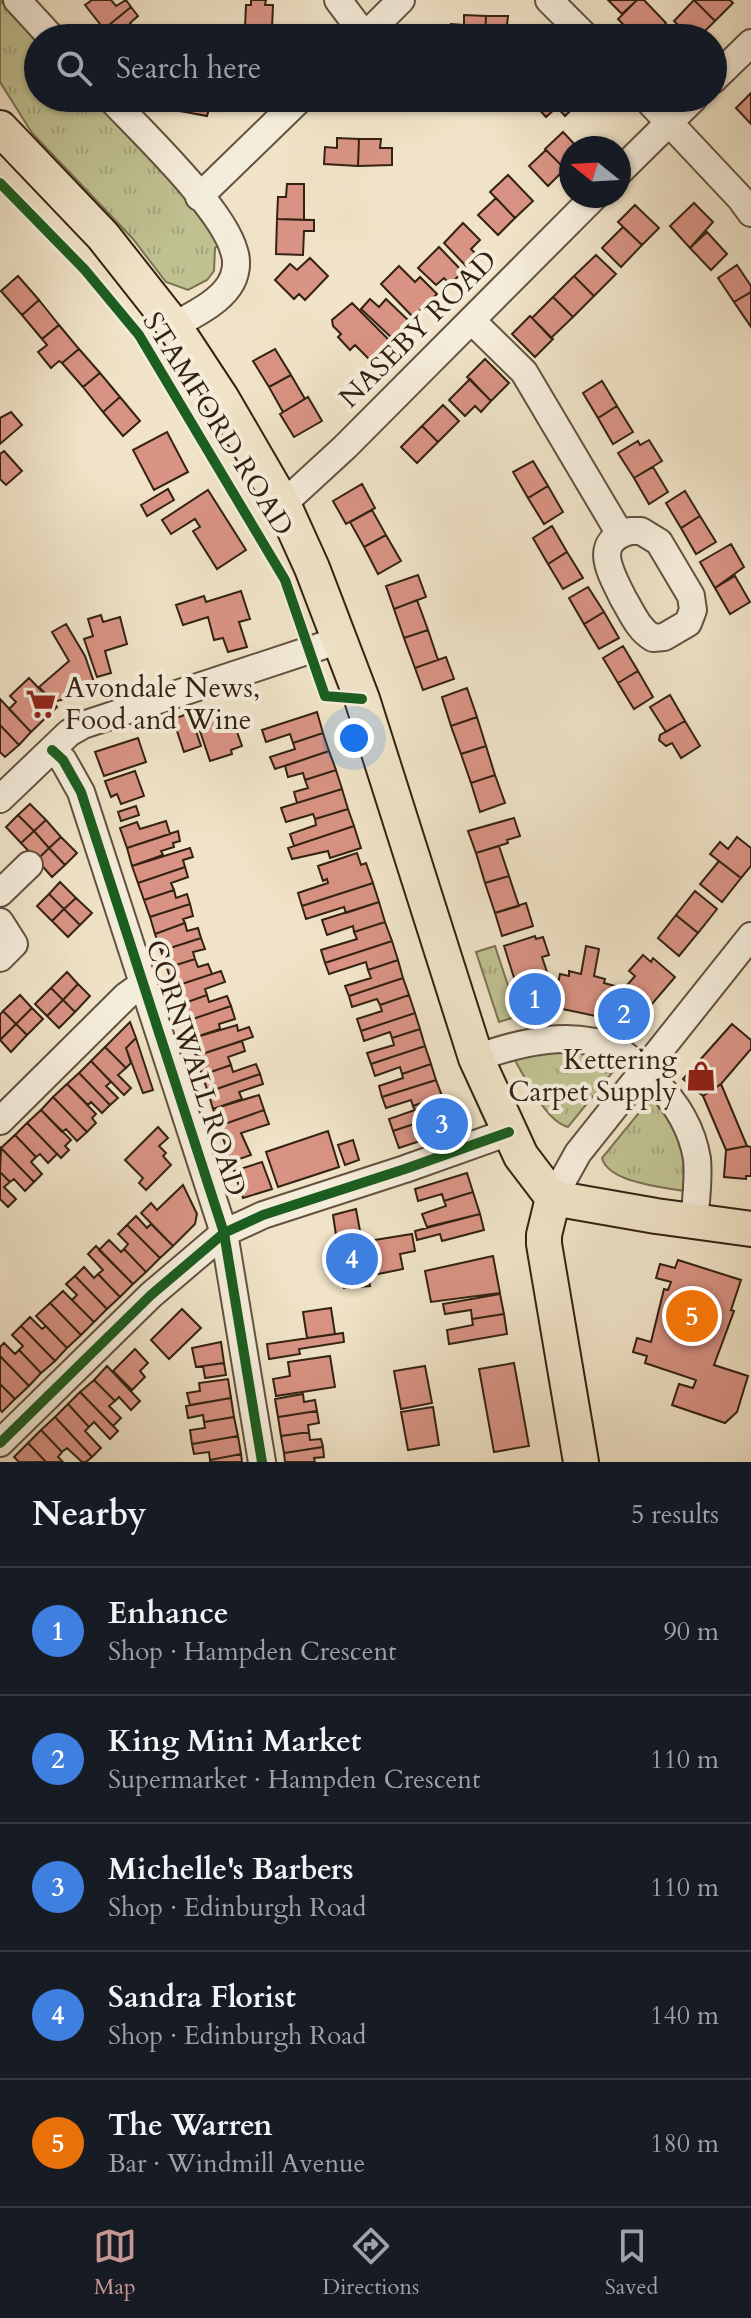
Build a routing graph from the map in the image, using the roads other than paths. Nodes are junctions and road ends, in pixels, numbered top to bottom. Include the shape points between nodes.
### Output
1 (17, 0) edge
2 (338, 0) edge
3 (401, 0) edge
4 (549, 0) edge
5 (39, 24) edge
6 (355, 24) edge
7 (377, 24) edge
8 (573, 24) edge
9 (751, 43) edge
10 (727, 66) edge
11 (123, 112) edge
12 (287, 112) edge
13 (660, 112) edge
14 (679, 112) edge
15 (669, 121) junction
16 (0, 128) edge
17 (631, 160) edge
18 (199, 197) junction
19 (583, 208) edge
20 (751, 213) edge
21 (472, 321) junction
22 (174, 326) junction
23 (283, 504) junction
24 (620, 534) dead end
25 (340, 640) junction
26 (52, 750) junction
27 (0, 799) edge
28 (29, 865) dead end
29 (0, 893) edge
30 (0, 922) edge
31 (751, 936) edge
32 (0, 958) edge
33 (144, 983) junction
34 (476, 1058) junction
35 (643, 1070) junction
36 (0, 1121) edge
37 (509, 1132) junction
38 (553, 1198) junction
39 (694, 1221) junction
40 (751, 1229) edge
41 (224, 1233) junction
42 (0, 1443) edge
43 (262, 1462) edge
44 (581, 1462) edge

1 - 5 street
2 - 6 street
3 - 7 street
4 - 8 street
9 - 10 street
11 - 18 street
12 - 18 street
13 - 15 street
14 - 15 street
15 - 17 street
15 - 20 street
16 - 22 main road, STAMFORD ROAD via 103,236
18 - 22 street via 228,236 236,272 221,295
19 - 21 street, NASEBY ROAD
21 - 23 street, NASEBY ROAD
21 - 24 street via 524,372
22 - 23 main road, STAMFORD ROAD
23 - 25 main road, STAMFORD ROAD
25 - 26 street via 83,725
25 - 34 main road, STAMFORD ROAD
26 - 27 street
26 - 33 street, CORNWALL ROAD via 81,792
28 - 29 street
30 - 32 street via 14,944
31 - 35 street
33 - 36 street
33 - 41 street, CORNWALL ROAD
34 - 35 street via 521,1044 578,1040 615,1049
34 - 37 main road, STAMFORD ROAD
35 - 38 street via 575,1158
35 - 39 street via 671,1099 691,1138 698,1172
37 - 38 main road, STAMFORD ROAD
37 - 41 street
38 - 39 main road
38 - 44 main road via 544,1244
39 - 40 main road
41 - 42 street via 151,1295
41 - 43 street, CORNWALL ROAD

